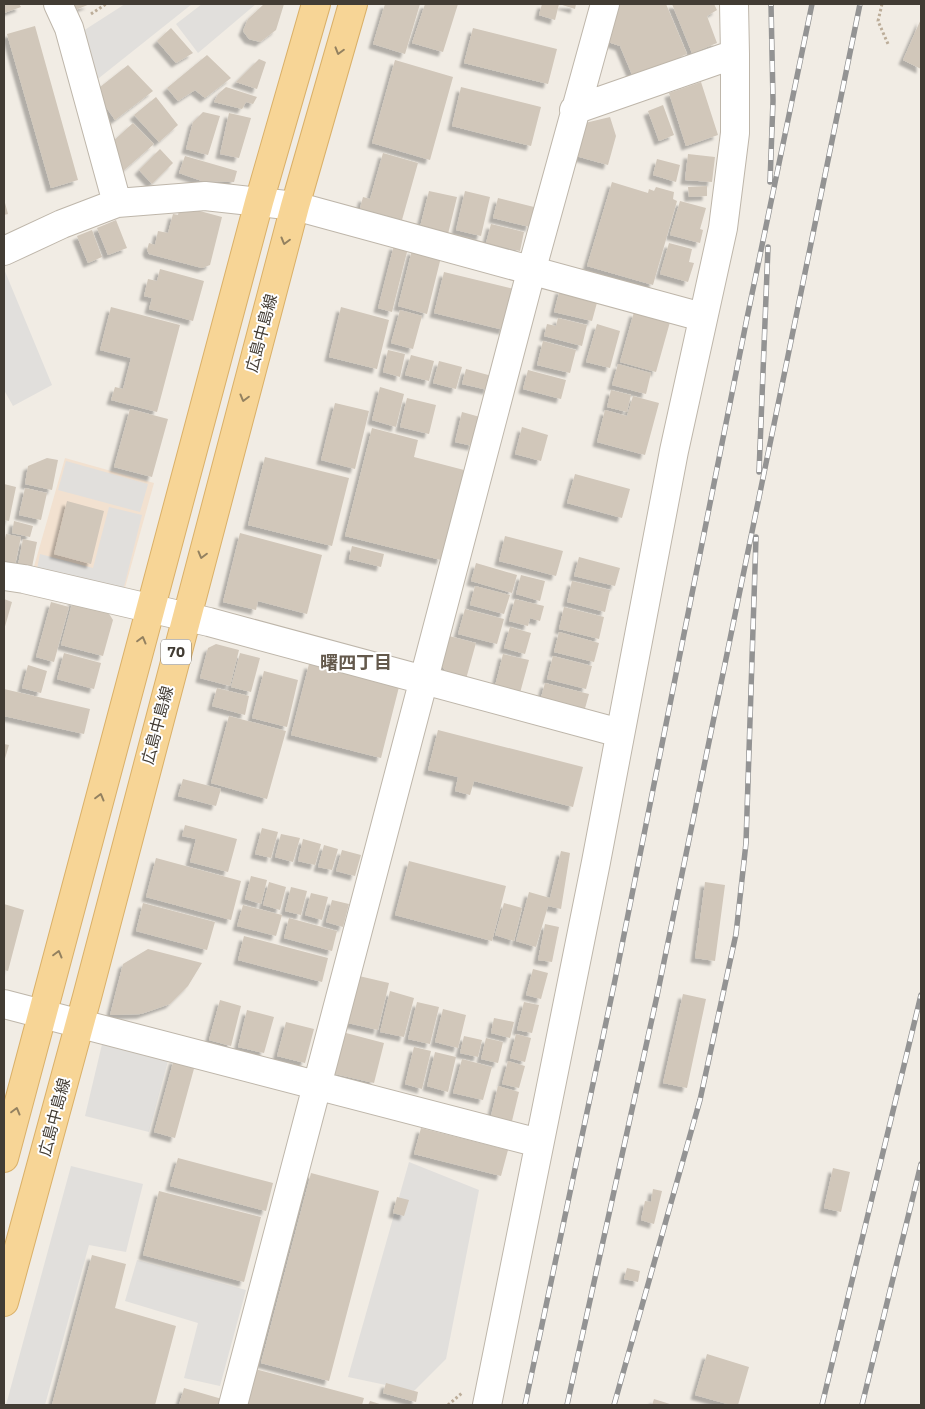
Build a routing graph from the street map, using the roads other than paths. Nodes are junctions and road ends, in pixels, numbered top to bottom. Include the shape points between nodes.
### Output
1 (58, 4) edge
2 (316, 4) edge
3 (353, 4) edge
4 (605, 4) edge
5 (734, 4) edge
6 (735, 54) junction
7 (574, 110) junction
8 (259, 202) junction
9 (116, 203) junction
10 (295, 206) junction
11 (4, 251) edge
12 (531, 272) junction
13 (702, 317) junction
14 (4, 576) edge
15 (150, 609) junction
16 (186, 616) junction
17 (424, 680) junction
18 (620, 732) junction
19 (4, 1004) edge
20 (42, 1014) junction
21 (79, 1024) junction
22 (317, 1086) junction
23 (539, 1143) junction
24 (4, 1158) edge
25 (4, 1302) edge
26 (233, 1405) edge
27 (488, 1405) edge

1 - 9 street via 69,28
2 - 8 main road, 70
3 -> 10 main road, 広島中島線 / 70
4 - 7 street
5 - 6 street
6 - 7 street
6 - 13 street via 735,133 723,228
7 - 12 street
8 - 9 street via 205,196
8 - 10 street
8 - 15 main road, 70
9 - 11 street
10 - 12 street
10 -> 16 main road, 広島中島線 / 70
12 - 13 street
12 - 17 street
13 - 18 street
14 - 15 street
15 - 16 street
20 -> 15 main road, 70
16 - 17 street
16 - 21 main road, 広島中島線 / 70
17 - 18 street
17 - 22 street
18 - 23 street
19 - 20 street
20 - 21 street
24 -> 20 main road, 70
21 - 22 street
21 - 25 main road, 広島中島線 / 70
22 - 23 street
22 - 26 street
23 - 27 street

